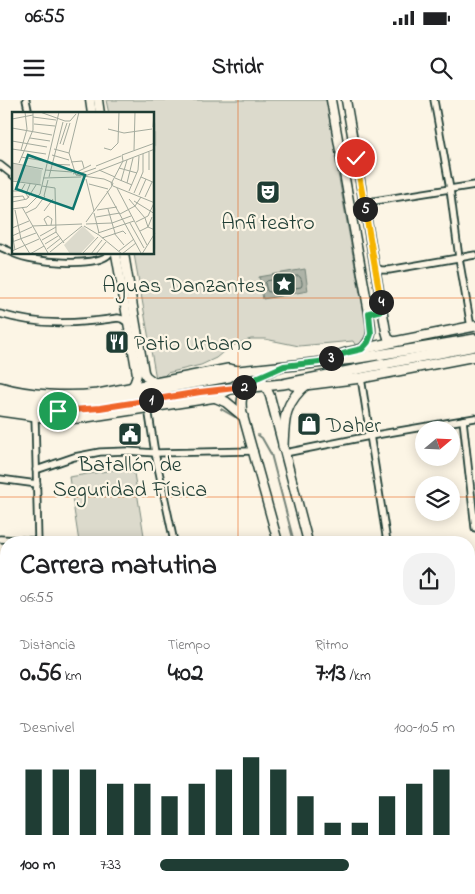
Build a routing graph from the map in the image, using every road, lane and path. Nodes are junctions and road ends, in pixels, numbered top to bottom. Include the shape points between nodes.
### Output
1 (331, 100) edge
2 (346, 100) edge
3 (434, 100) edge
4 (0, 165) edge
5 (12, 174) edge
6 (475, 185) edge
7 (450, 190) junction
8 (365, 210) junction
9 (0, 247) edge
10 (12, 252) edge
11 (18, 255) edge
12 (108, 255) edge
13 (116, 255) edge
14 (124, 255) edge
15 (475, 255) edge
16 (459, 258) junction
17 (375, 267) junction
18 (382, 310) junction
19 (369, 313) junction
20 (0, 314) edge
21 (128, 323) junction
22 (474, 327) edge
23 (134, 334) junction
24 (475, 339) edge
25 (394, 342) junction
26 (475, 346) edge
27 (362, 349) junction
28 (457, 349) junction
29 (475, 350) edge
30 (475, 356) edge
31 (319, 362) junction
32 (284, 366) junction
33 (240, 370) junction
34 (316, 377) junction
35 (362, 378) junction
36 (262, 381) junction
37 (155, 383) junction
38 (283, 384) junction
39 (305, 386) junction
40 (0, 387) edge
41 (132, 387) junction
42 (247, 387) junction
43 (231, 388) junction
44 (200, 392) junction
45 (0, 395) edge
46 (216, 397) junction
47 (0, 403) edge
48 (148, 408) junction
49 (0, 411) edge
50 (243, 416) junction
51 (35, 417) junction
52 (475, 418) edge
53 (463, 420) junction
54 (370, 436) junction
55 (284, 450) junction
56 (254, 451) junction
57 (155, 453) junction
58 (36, 470) junction
59 (0, 479) edge
60 (37, 484) junction
61 (475, 524) edge
62 (38, 536) edge
63 (173, 536) edge
64 (276, 536) edge
65 (306, 536) edge
66 (386, 536) edge

1 - 19 street
2 - 8 street
3 - 7 street
4 - 5 street
6 - 7 street
7 - 8 street via 374,201
7 - 16 street
8 - 17 street
9 - 10 street
11 - 12 street via 46,261 76,262 102,259
13 - 21 street
14 - 23 street
15 - 16 street
16 - 17 street via 385,270
16 - 22 street
17 - 18 street
18 - 19 street
18 - 25 street via 388,338
19 - 27 street via 371,334
20 - 21 street via 50,323 118,318
21 - 23 street
22 - 25 main road
23 - 37 street via 144,372
23 - 41 street via 137,374
24 - 31 main road
25 - 27 main road
26 - 28 main road
27 - 31 main road
28 - 29 main road
28 - 34 main road
30 - 35 main road
31 - 32 main road
32 - 33 main road
32 - 36 street
33 - 36 street via 254,373
33 - 37 main road via 228,369
33 - 45 main road via 229,377 78,403
34 - 38 main road
34 - 39 main road
35 - 39 main road
35 - 54 street
36 - 38 main road
36 - 42 main road
36 - 55 street via 270,396
37 - 41 main road
38 - 39 main road
39 - 55 main road via 286,411
40 - 41 main road via 78,396
42 - 43 main road
42 - 50 street via 241,402
43 - 44 main road
43 - 46 main road
44 - 46 main road
44 - 47 main road via 79,410 58,411
46 - 48 main road
46 - 50 main road
48 - 51 main road via 80,418
48 - 57 street
49 - 51 main road
50 - 56 street
51 - 58 street
52 - 53 street
53 - 54 street
53 - 61 street
54 - 55 street
54 - 66 street
55 - 65 street
56 - 57 street
56 - 64 street
57 - 58 street via 100,452
57 - 63 street
58 - 60 street
59 - 60 street
60 - 62 street

